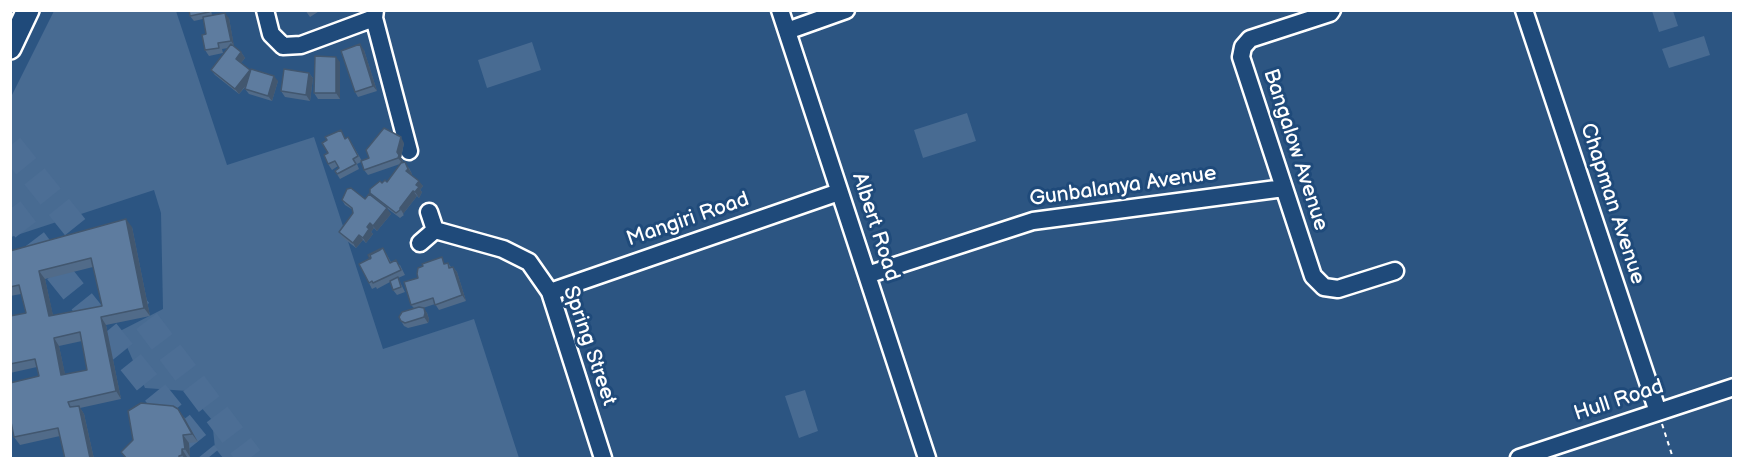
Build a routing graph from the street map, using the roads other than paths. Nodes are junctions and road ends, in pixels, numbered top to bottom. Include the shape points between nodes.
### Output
1 (28, 10) edge
2 (265, 10) edge
3 (780, 10) edge
4 (846, 10) edge
5 (1332, 10) edge
6 (1524, 10) edge
7 (374, 14) edge
8 (787, 31) junction
9 (10, 48) edge
10 (409, 151) dead end
11 (1284, 188) junction
12 (840, 192) junction
13 (429, 212) dead end
14 (435, 230) junction
15 (420, 243) dead end
16 (1395, 271) dead end
17 (867, 275) junction
18 (550, 292) junction
19 (1734, 387) edge
20 (1658, 412) junction
21 (603, 459) edge
22 (927, 459) edge
23 (1519, 459) edge

1 - 9 main road
2 - 7 street via 271,34 283,46 301,45
3 - 8 street, Albert Road
4 - 8 street
5 - 11 street, Bangalow Avenue via 1330,14 1250,39 1243,46 1241,57
6 - 20 street, Chapman Avenue
7 - 10 street
8 - 12 street, Albert Road
11 - 16 street, Bangalow Avenue via 1313,276 1324,287 1338,289
11 - 17 street, Gunbalanya Avenue via 1033,221
12 - 17 street, Albert Road
12 - 18 street, Mangiri Road
13 - 14 street
14 - 15 street
14 - 18 street, Spring Street via 503,249 529,262
17 - 22 street, Albert Road
18 - 21 street, Spring Street
19 - 20 street, Hull Road
20 - 23 street, Hull Road

